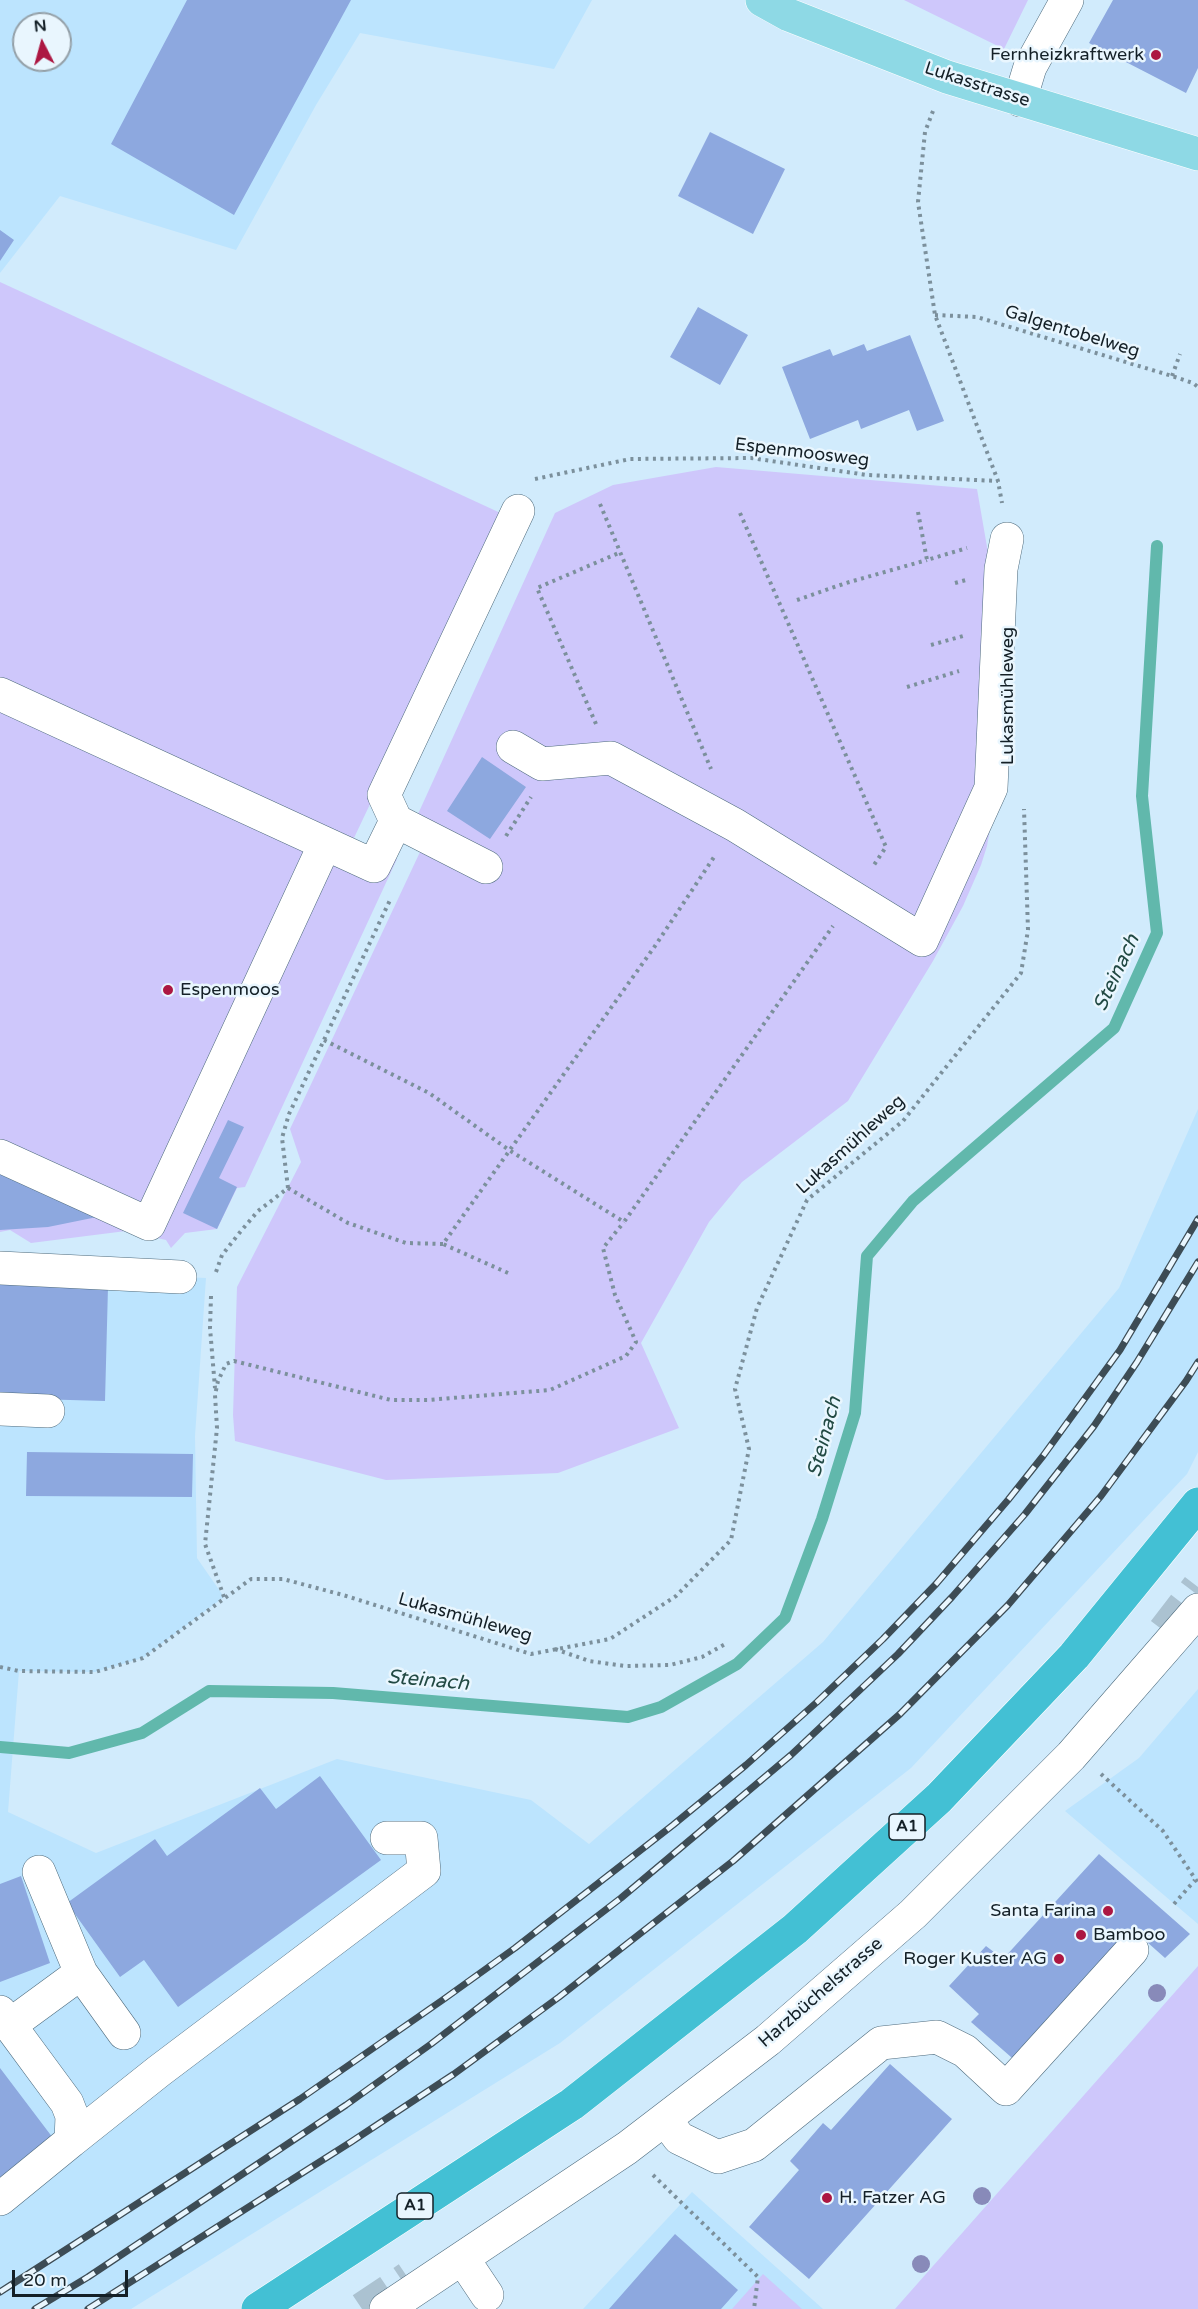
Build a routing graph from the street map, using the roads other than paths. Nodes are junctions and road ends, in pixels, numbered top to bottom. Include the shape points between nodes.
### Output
1 (762, 0) edge
2 (1067, 0) edge
3 (1020, 100) junction
4 (1198, 154) edge
5 (518, 510) dead end
6 (1007, 539) road end
7 (0, 694) edge
8 (513, 747) dead end
9 (396, 821) junction
10 (325, 844) junction
11 (486, 867) road end
12 (0, 1156) edge
13 (0, 1268) edge
14 (180, 1277) dead end
15 (0, 1409) edge
16 (48, 1411) dead end
17 (1198, 1504) edge
18 (1198, 1610) edge
19 (387, 1838) dead end
20 (39, 1872) dead end
21 (1132, 1950) dead end
22 (81, 1973) junction
23 (5, 2019) edge
24 (124, 2033) dead end
25 (665, 2120) junction
26 (71, 2141) junction
27 (0, 2199) edge
28 (463, 2259) junction
29 (487, 2295) dead end
30 (258, 2309) edge
31 (386, 2309) edge

1 - 3 main road, Lukasstrasse via 789,15 947,77
2 - 3 street via 1030,67
3 - 4 main road, Lukasstrasse
5 - 9 street via 384,795
6 - 8 street via 1001,569 991,788 922,940 735,825 611,758 542,764
7 - 10 street
9 - 10 street via 374,866
9 - 11 street
10 - 12 street via 149,1224
13 - 14 street
15 - 16 street
17 - 30 highway, A1 via 1074,1656 939,1798 795,1929 572,2104
18 - 25 street, Harzbüchelstrasse via 1071,1756 913,1914 768,2040
19 - 26 street via 421,1838 424,1871
20 - 22 street
21 - 25 street via 1006,2089 965,2051 937,2037 881,2043 754,2145 718,2157 679,2139
22 - 23 street
22 - 24 street
23 - 26 street via 68,2103
25 - 28 street, Harzbüchelstrasse
26 - 27 street
28 - 29 street
28 - 31 street, Harzbüchelstrasse

